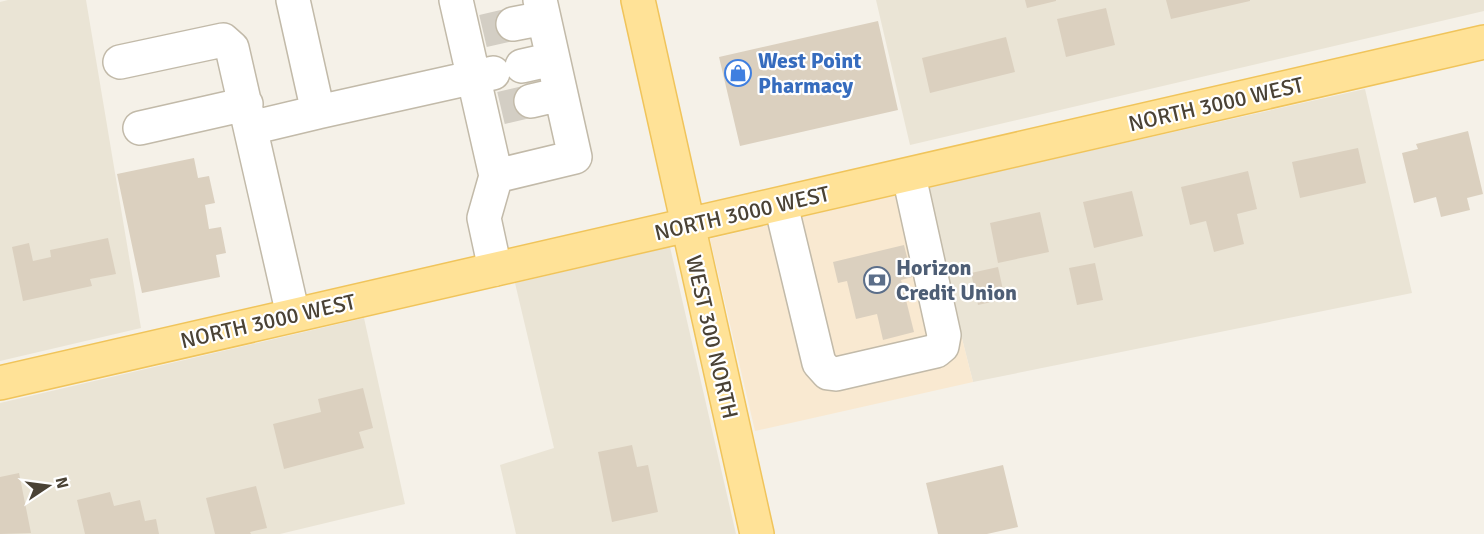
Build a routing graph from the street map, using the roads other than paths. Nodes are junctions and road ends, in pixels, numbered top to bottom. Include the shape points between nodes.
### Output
1 (293, 0) edge
2 (456, 0) edge
3 (638, 0) edge
4 (509, 22) edge
5 (1484, 42) edge
6 (120, 62) dead end
7 (510, 69) junction
8 (518, 104) junction
9 (318, 112) junction
10 (249, 116) junction
11 (140, 128) dead end
12 (496, 176) junction
13 (909, 176) junction
14 (781, 205) junction
15 (687, 225) junction
16 (495, 269) junction
17 (293, 315) junction
18 (0, 383) edge
19 (757, 534) edge

1 - 9 lane
2 - 4 lane
3 - 15 main road, WEST 300 NORTH
4 - 7 lane
4 - 7 lane
5 - 13 main road, NORTH 3000 WEST
6 - 10 lane via 223,40 232,48
7 - 8 lane
7 - 8 lane
7 - 9 lane
8 - 12 lane
8 - 12 lane via 575,157
9 - 10 lane
10 - 11 lane
10 - 17 lane
12 - 16 lane via 484,218
13 - 14 main road, NORTH 3000 WEST
13 - 14 lane via 944,341 936,351 836,374 828,373 819,363
14 - 15 main road, NORTH 3000 WEST
15 - 16 main road, NORTH 3000 WEST
15 - 19 main road, WEST 300 NORTH
16 - 17 main road, NORTH 3000 WEST
17 - 18 main road, NORTH 3000 WEST

